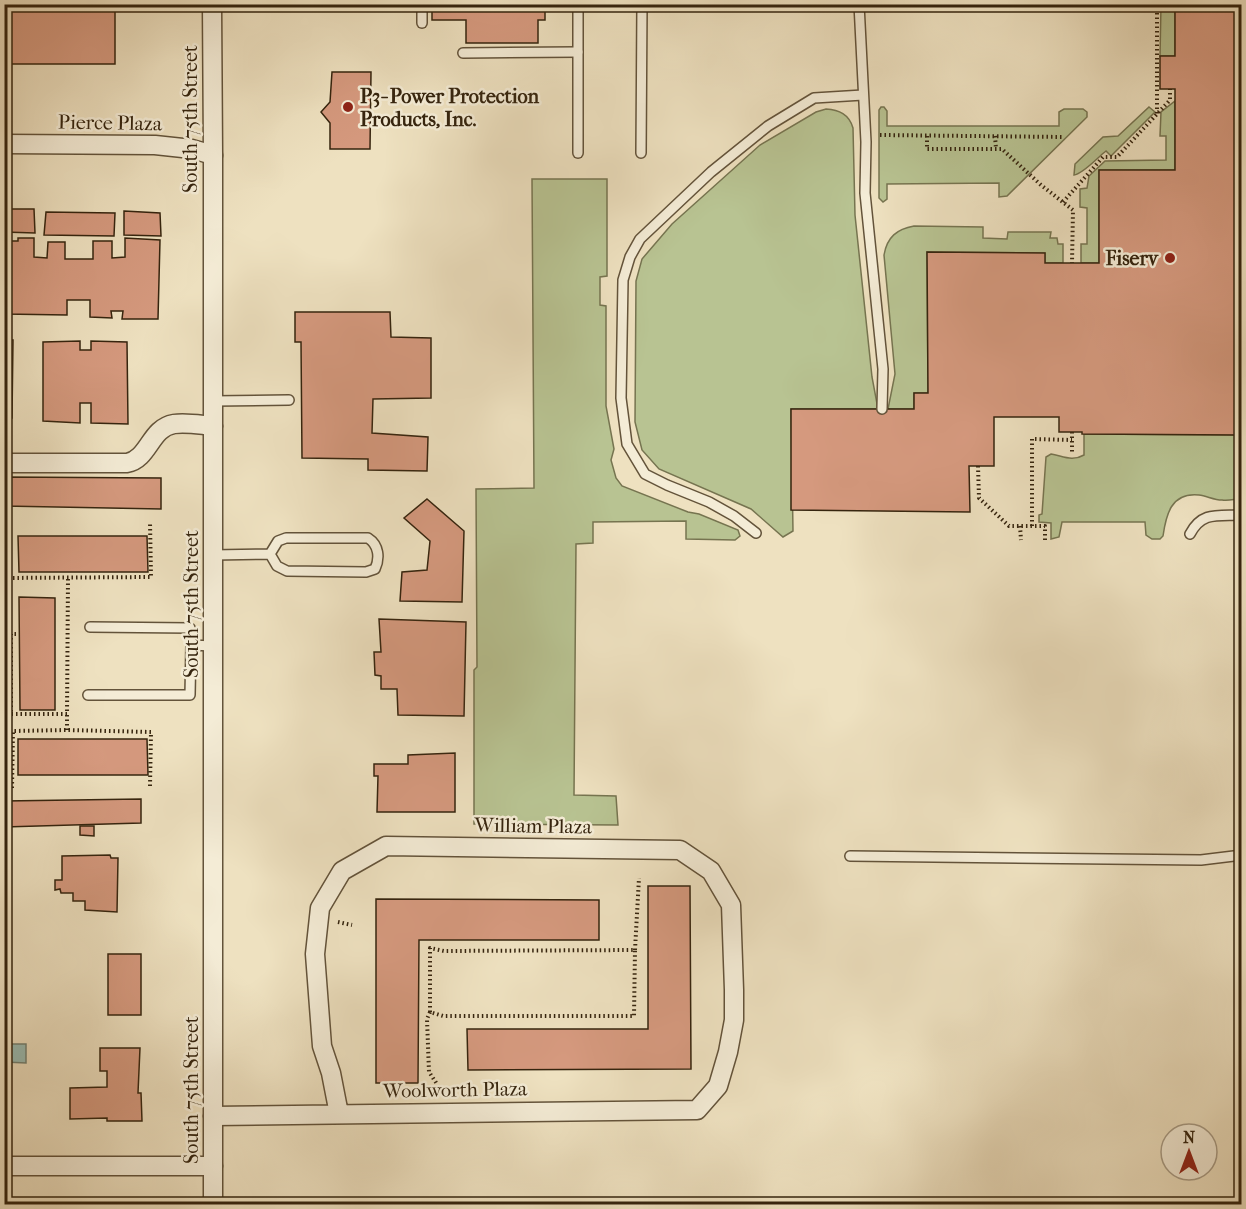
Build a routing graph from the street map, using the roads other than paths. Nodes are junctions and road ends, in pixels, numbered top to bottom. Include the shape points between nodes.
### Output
1 (212, 4) edge
2 (422, 4) edge
3 (578, 4) edge
4 (642, 4) edge
5 (860, 4) edge
6 (422, 23) dead end
7 (578, 52) junction
8 (463, 53) dead end
9 (863, 95) junction
10 (4, 144) edge
11 (578, 153) dead end
12 (641, 153) dead end
13 (213, 154) junction
14 (289, 400) dead end
15 (213, 401) junction
16 (882, 409) dead end
17 (213, 426) junction
18 (4, 463) edge
19 (1242, 515) edge
20 (756, 533) dead end
21 (1190, 534) dead end
22 (270, 554) junction
23 (213, 555) junction
24 (90, 627) dead end
25 (191, 645) junction
26 (213, 646) junction
27 (88, 694) dead end
28 (1242, 855) edge
29 (850, 856) dead end
30 (697, 1110) joint
31 (339, 1114) junction
32 (213, 1116) junction
33 (4, 1166) edge
34 (213, 1166) junction
35 (213, 1204) edge

1 - 13 street, South 75th Street
2 - 6 lane
3 - 7 lane
4 - 12 lane
5 - 9 lane
7 - 8 lane
7 - 11 lane
9 - 16 lane via 865,194 883,369
9 - 20 lane via 814,98 768,126 711,172 640,239 623,280 621,398 627,444 645,474 709,502
10 - 13 street, Pierce Plaza via 155,145
13 - 15 street, South 75th Street
14 - 15 lane
15 - 17 street, South 75th Street
17 - 18 street via 174,424 161,429 140,457 127,464
17 - 23 street, South 75th Street
19 - 21 lane via 1209,516 1196,523
22 - 22 lane via 278,541 286,538 368,538 374,542 378,563 366,572 287,571 277,566
22 - 23 lane
23 - 26 street, South 75th Street
24 - 25 lane via 190,628
25 - 26 lane
25 - 27 lane via 190,695
26 - 32 street, South 75th Street
28 - 29 lane via 1202,860
30 - 31 street, Woolworth Plaza
30 - 31 street, William Plaza via 718,1086 734,1020 731,905 711,871 680,850 386,846 342,871 320,908 315,954 322,1046
31 - 32 street, Woolworth Plaza
32 - 34 street, South 75th Street
33 - 34 street
34 - 35 street, South 75th Street

